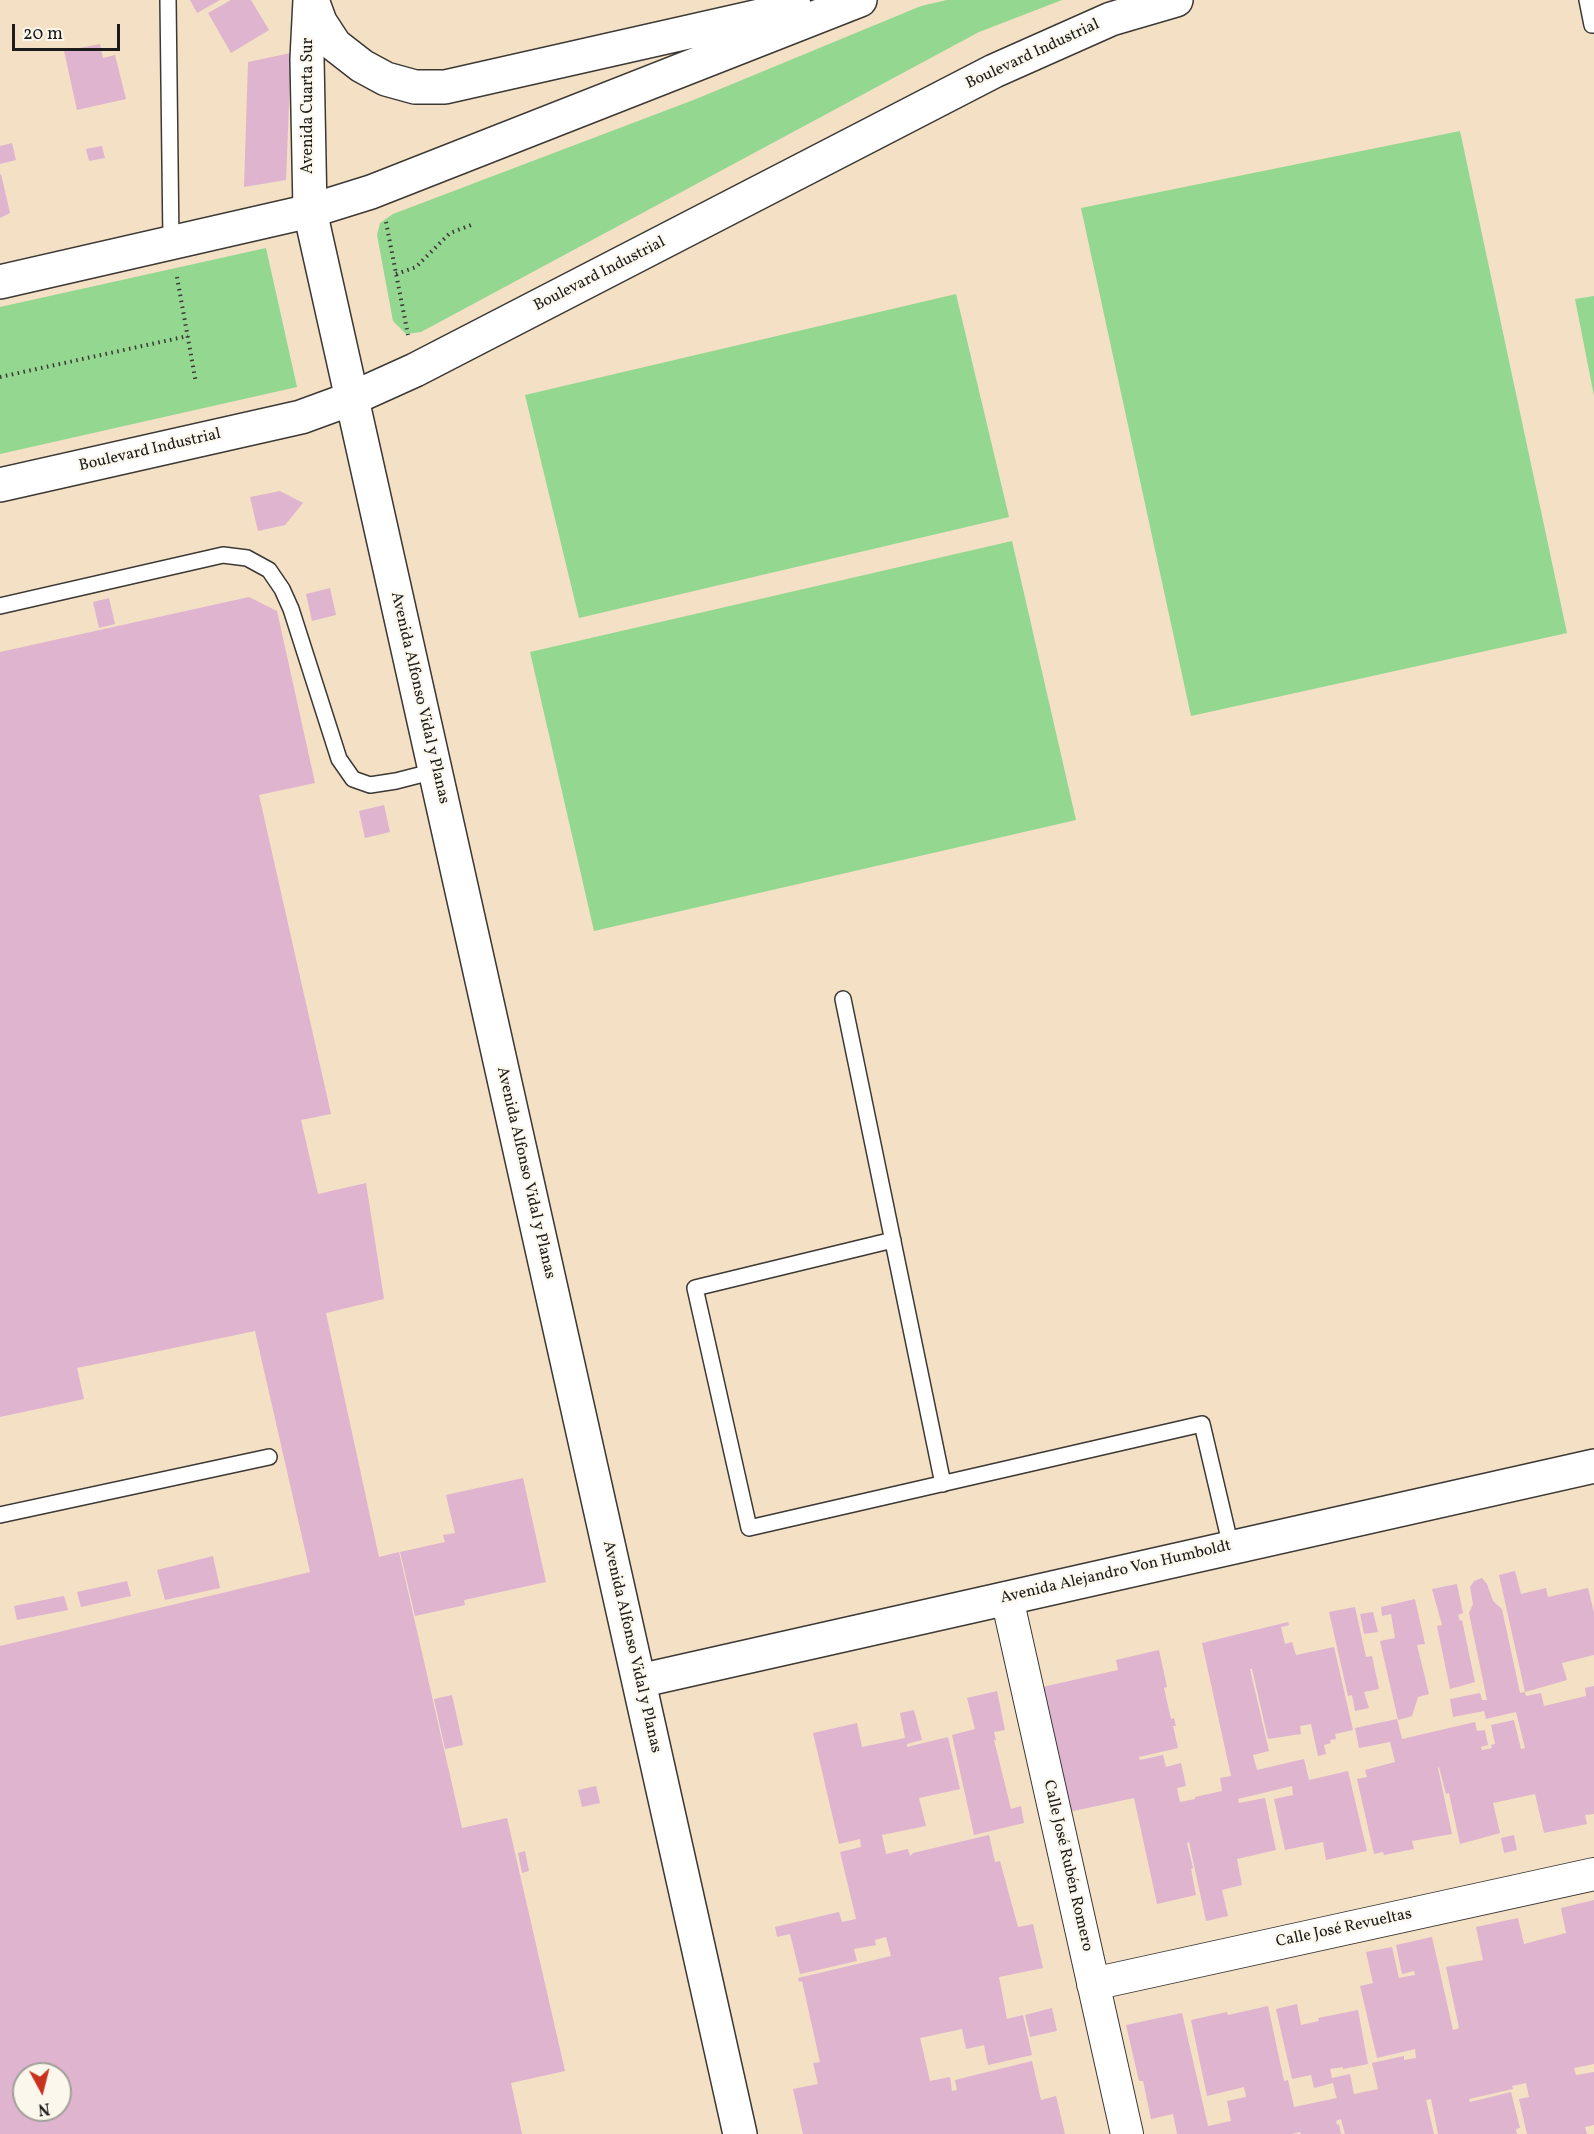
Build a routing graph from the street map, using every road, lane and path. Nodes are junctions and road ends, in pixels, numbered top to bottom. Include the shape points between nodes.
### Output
1 (168, 0) edge
2 (311, 0) edge
3 (832, 0) edge
4 (860, 0) edge
5 (1176, 0) edge
6 (1587, 0) edge
7 (1593, 28) edge
8 (379, 189) junction
9 (310, 211) junction
10 (471, 225) dead end
11 (171, 243) junction
12 (396, 274) junction
13 (0, 282) edge
14 (188, 336) junction
15 (415, 370) junction
16 (0, 377) edge
17 (196, 382) dead end
18 (352, 399) junction
19 (0, 485) edge
20 (0, 606) edge
21 (435, 771) junction
22 (843, 999) dead end
23 (893, 1240) junction
24 (269, 1457) dead end
25 (1594, 1466) edge
26 (943, 1484) junction
27 (0, 1515) edge
28 (1231, 1547) junction
29 (1007, 1598) junction
30 (639, 1681) junction
31 (1594, 1874) edge
32 (1093, 1984) junction
33 (740, 2134) edge
34 (1126, 2134) edge

1 - 11 lane
2 - 3 main road via 335,45 362,66 386,79 415,87 445,87
2 - 9 main road, Avenida Cuarta Sur via 307,58
4 - 8 main road
5 - 15 main road, Boulevard Industrial via 1111,19 994,71
6 - 7 lane
8 - 9 main road
8 - 12 path
9 - 11 main road
9 - 18 main road, Avenida Alfonso Vidal y Planas
10 - 12 path via 450,233 416,267
11 - 13 main road
11 - 14 path
12 - 15 path
14 - 16 path
14 - 17 path
15 - 18 main road, Boulevard Industrial
18 - 19 main road, Boulevard Industrial via 301,417
18 - 21 main road, Avenida Alfonso Vidal y Planas
20 - 21 lane via 223,555 247,558 269,570 282,589 339,759 353,779 370,785
21 - 30 main road, Avenida Alfonso Vidal y Planas
22 - 23 lane
23 - 26 lane
23 - 26 lane via 695,1288 749,1528
24 - 27 lane
25 - 28 main road, Avenida Alejandro Von Humboldt
26 - 28 lane via 1202,1425
28 - 29 main road, Avenida Alejandro Von Humboldt
29 - 30 main road, Avenida Alejandro Von Humboldt
29 - 32 street, Calle José Rubén Romero
30 - 33 main road, Avenida Alfonso Vidal y Planas
31 - 32 street, Calle José Revueltas
32 - 34 street, Calle José Rubén Romero

